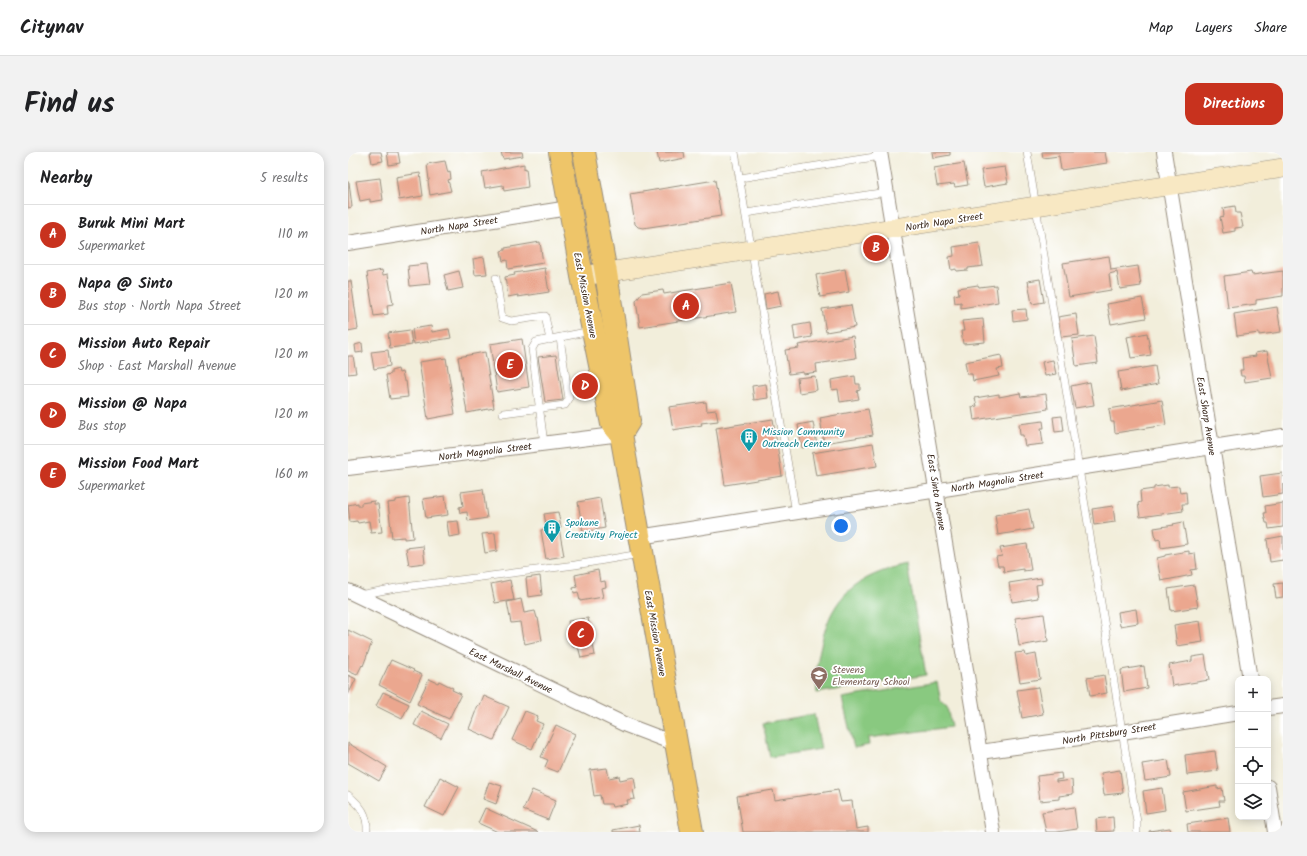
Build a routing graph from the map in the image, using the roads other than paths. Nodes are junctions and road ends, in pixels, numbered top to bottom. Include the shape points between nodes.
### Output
1 (560, 152) edge
2 (584, 152) edge
3 (735, 152) edge
4 (1026, 152) edge
5 (1164, 152) edge
6 (881, 154) edge
7 (1283, 168) edge
8 (740, 178) junction
9 (1169, 185) junction
10 (887, 192) junction
11 (1035, 206) junction
12 (570, 208) junction
13 (746, 213) junction
14 (893, 228) junction
15 (348, 243) edge
16 (752, 250) junction
17 (606, 273) junction
18 (582, 276) junction
19 (496, 278) dead end
20 (593, 330) junction
21 (560, 338) junction
22 (550, 340) junction
23 (540, 408) junction
24 (503, 413) dead end
25 (621, 434) junction
26 (1283, 436) edge
27 (544, 444) junction
28 (1212, 447) junction
29 (348, 468) edge
30 (1078, 468) junction
31 (936, 490) junction
32 (796, 513) junction
33 (640, 546) junction
34 (352, 593) edge
35 (1250, 676) edge
36 (1283, 706) edge
37 (1271, 708) edge
38 (1235, 713) edge
39 (1122, 732) junction
40 (676, 744) junction
41 (980, 752) junction
42 (348, 795) edge
43 (1271, 806) edge
44 (367, 832) edge
45 (692, 832) edge
46 (993, 832) edge
47 (1137, 832) edge
48 (1275, 832) edge

1 - 12 main road, East Mission Avenue
2 - 17 main road
3 - 8 lane
4 - 11 lane
5 - 9 street, East Sharp Avenue
6 - 8 lane
6 - 10 street, East Sinto Avenue
7 - 9 main road, North Napa Street
8 - 13 lane
9 - 11 main road, North Napa Street
9 - 28 street, East Sharp Avenue
10 - 13 lane
10 - 14 street, East Sinto Avenue
11 - 14 main road, North Napa Street
11 - 30 lane
12 - 15 street, North Napa Street
12 - 18 main road, East Mission Avenue
13 - 16 lane
14 - 16 main road, North Napa Street
14 - 31 street, East Sinto Avenue
16 - 17 main road, North Napa Street
16 - 32 lane
17 - 18 main road, North Napa Street
17 - 25 main road via 629,421
18 - 20 main road, East Mission Avenue
19 - 22 lane via 502,318 511,321 545,316
20 - 21 lane
20 - 25 main road, East Mission Avenue via 612,424
21 - 22 lane
21 - 23 lane via 561,364 569,398 565,405
22 - 23 lane via 536,342 532,349 538,368
23 - 24 lane
23 - 27 lane
25 - 27 street, North Magnolia Street
25 - 33 main road, East Mission Avenue
26 - 28 street, North Magnolia Street
27 - 29 street, North Magnolia Street
28 - 30 street, North Magnolia Street
28 - 35 street, East Sharp Avenue
30 - 31 street, North Magnolia Street
30 - 39 lane
31 - 32 street, North Magnolia Street
31 - 41 street, East Sinto Avenue
32 - 33 street, North Magnolia Street
33 - 34 lane via 569,566
33 - 40 main road, East Mission Avenue
34 - 40 street, East Marshall Avenue via 619,722
36 - 37 street
38 - 39 street, North Pittsburg Street
39 - 41 street, North Pittsburg Street
39 - 47 lane
40 - 45 main road, East Mission Avenue
41 - 46 street, East Sinto Avenue
42 - 44 lane via 361,806 368,823
43 - 48 street

